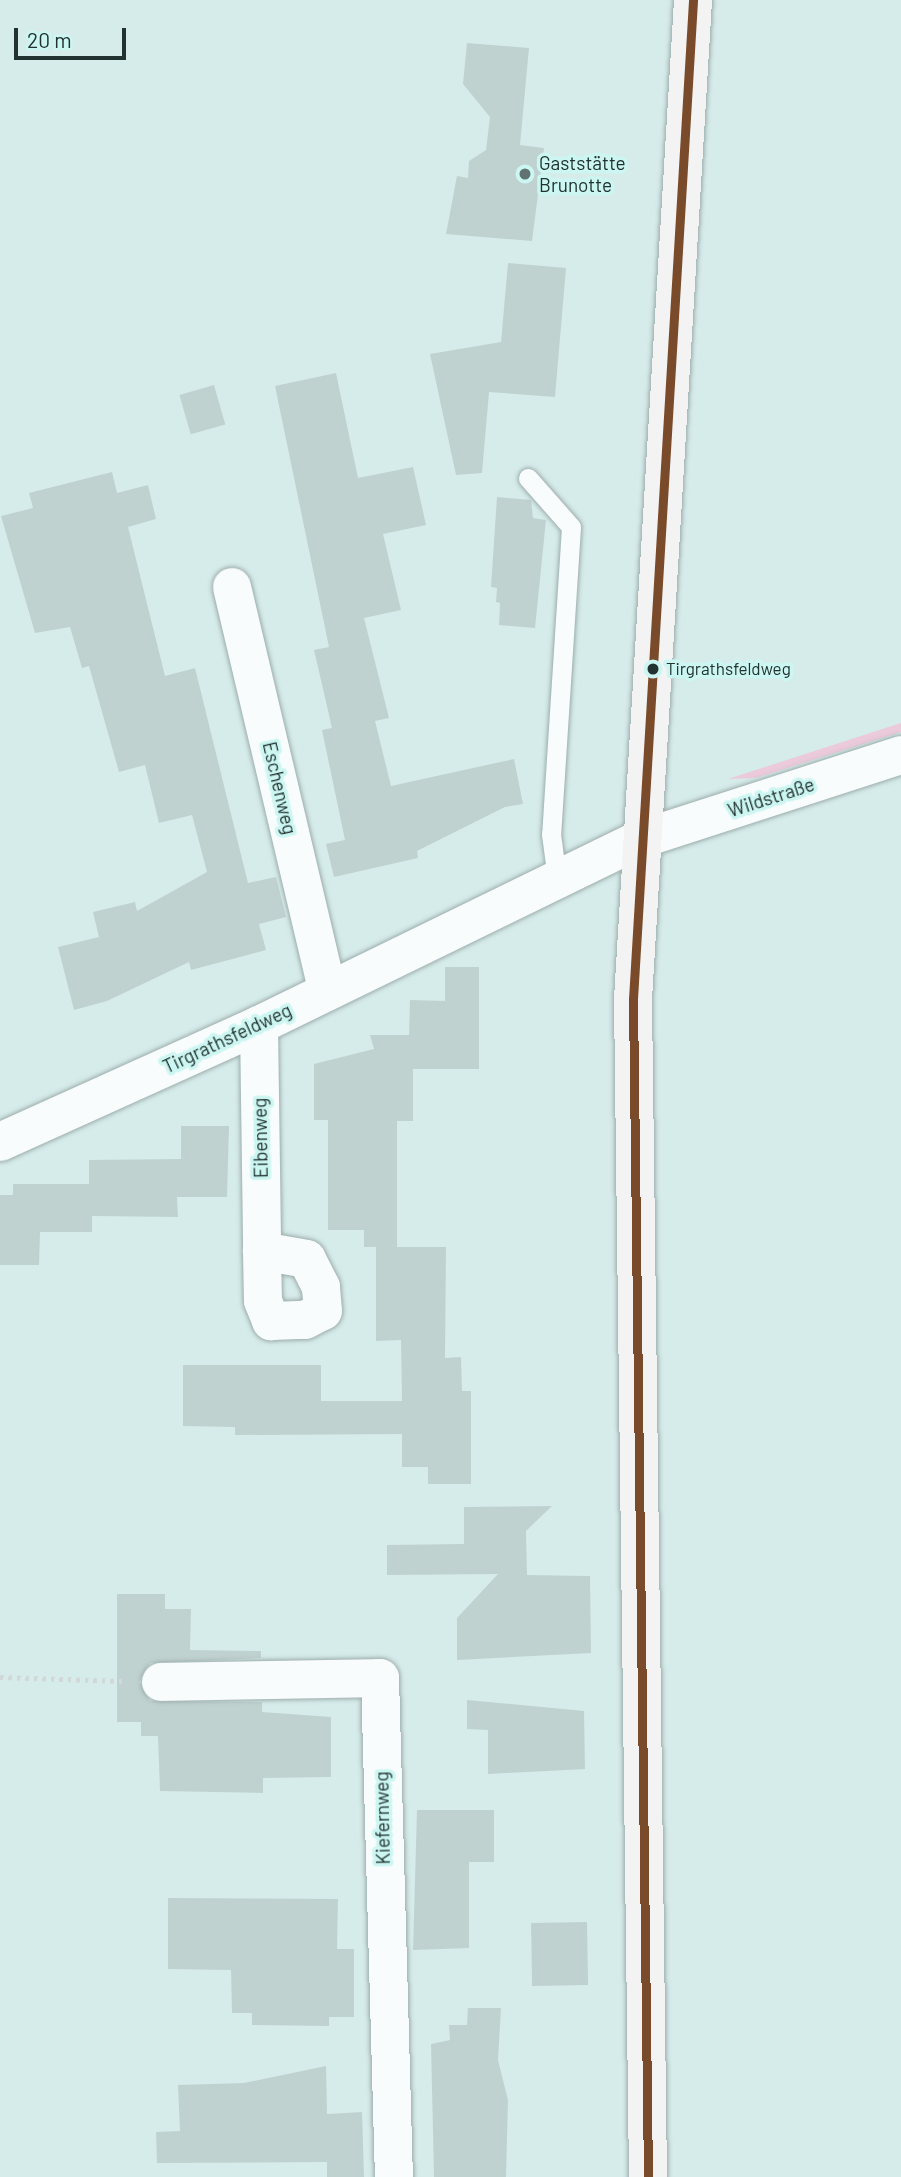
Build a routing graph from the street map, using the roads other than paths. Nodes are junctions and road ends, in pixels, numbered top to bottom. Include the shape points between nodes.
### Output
1 (693, 0) edge
2 (528, 478) dead end
3 (232, 587) dead end
4 (901, 755) edge
5 (641, 839) junction
6 (557, 879) junction
7 (327, 989) junction
8 (259, 1025) junction
9 (0, 1142) edge
10 (262, 1251) dead end
11 (161, 1682) road end
12 (394, 2177) edge
13 (648, 2177) edge

1 - 5 main road
2 - 6 lane via 571,527 551,834
3 - 7 street, Eschenweg
4 - 5 street, Wildstraße
5 - 6 street, Tirgrathsfeldweg
5 - 13 main road via 633,999
6 - 7 street, Tirgrathsfeldweg
7 - 8 street, Tirgrathsfeldweg
8 - 9 street, Tirgrathsfeldweg
8 - 10 street, Eibenweg
11 - 12 street, Kiefernweg via 380,1678

